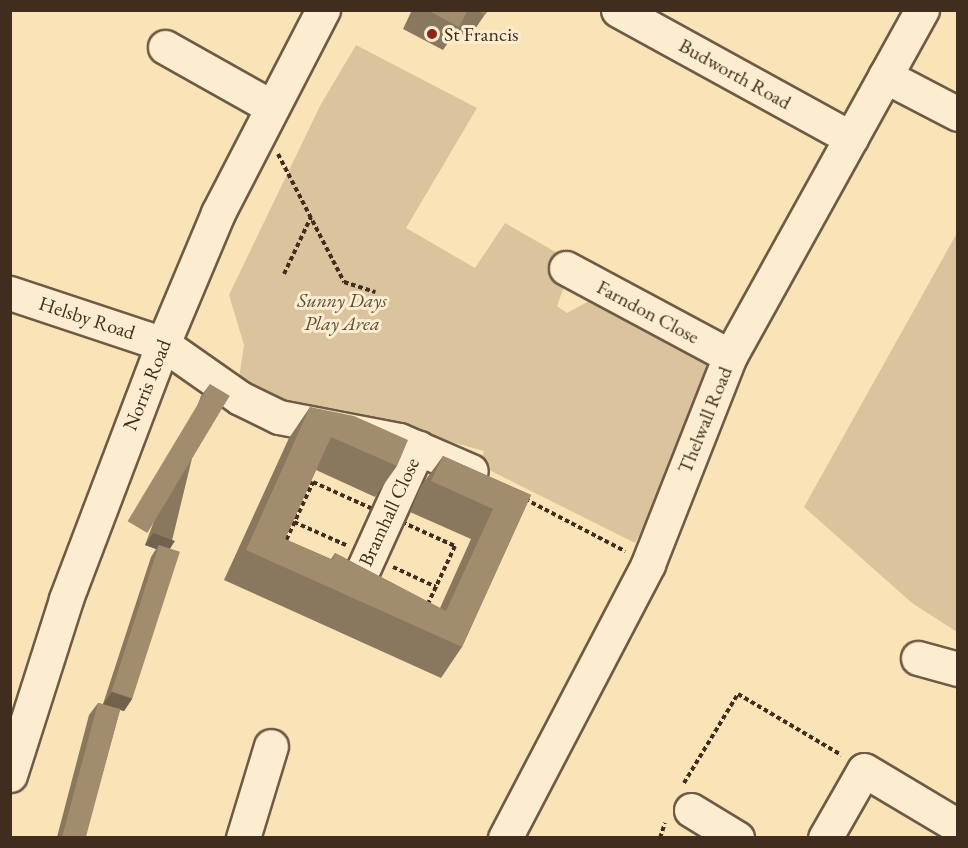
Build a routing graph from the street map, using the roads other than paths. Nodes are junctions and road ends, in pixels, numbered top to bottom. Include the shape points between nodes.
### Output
1 (323, 10) edge
2 (618, 10) edge
3 (922, 10) edge
4 (165, 48) dead end
5 (885, 76) junction
6 (270, 106) junction
7 (957, 114) edge
8 (851, 138) junction
9 (566, 267) dead end
10 (10, 293) edge
11 (163, 344) junction
12 (730, 356) junction
13 (418, 448) junction
14 (471, 471) edge
15 (360, 576) edge
16 (918, 658) dead end
17 (957, 669) edge
18 (271, 746) dead end
19 (10, 775) edge
20 (679, 806) road end
21 (957, 826) edge
22 (243, 837) edge
23 (506, 837) edge
24 (737, 837) edge
25 (825, 837) edge

1 - 6 street, Norris Road
2 - 8 street, Budworth Road
3 - 5 street, Thelwall Road
4 - 6 street
5 - 7 street
5 - 8 street, Thelwall Road
6 - 11 street, Norris Road
8 - 12 street, Thelwall Road
9 - 12 street, Farndon Close
10 - 11 street, Helsby Road
11 - 13 street, Bramhall Close via 240,398 279,417
11 - 19 street, Norris Road via 66,599
12 - 23 street, Thelwall Road via 648,564
13 - 14 street, Bramhall Close
13 - 15 street, Bramhall Close
16 - 17 street
18 - 22 street
20 - 24 street
21 - 25 street via 864,770

